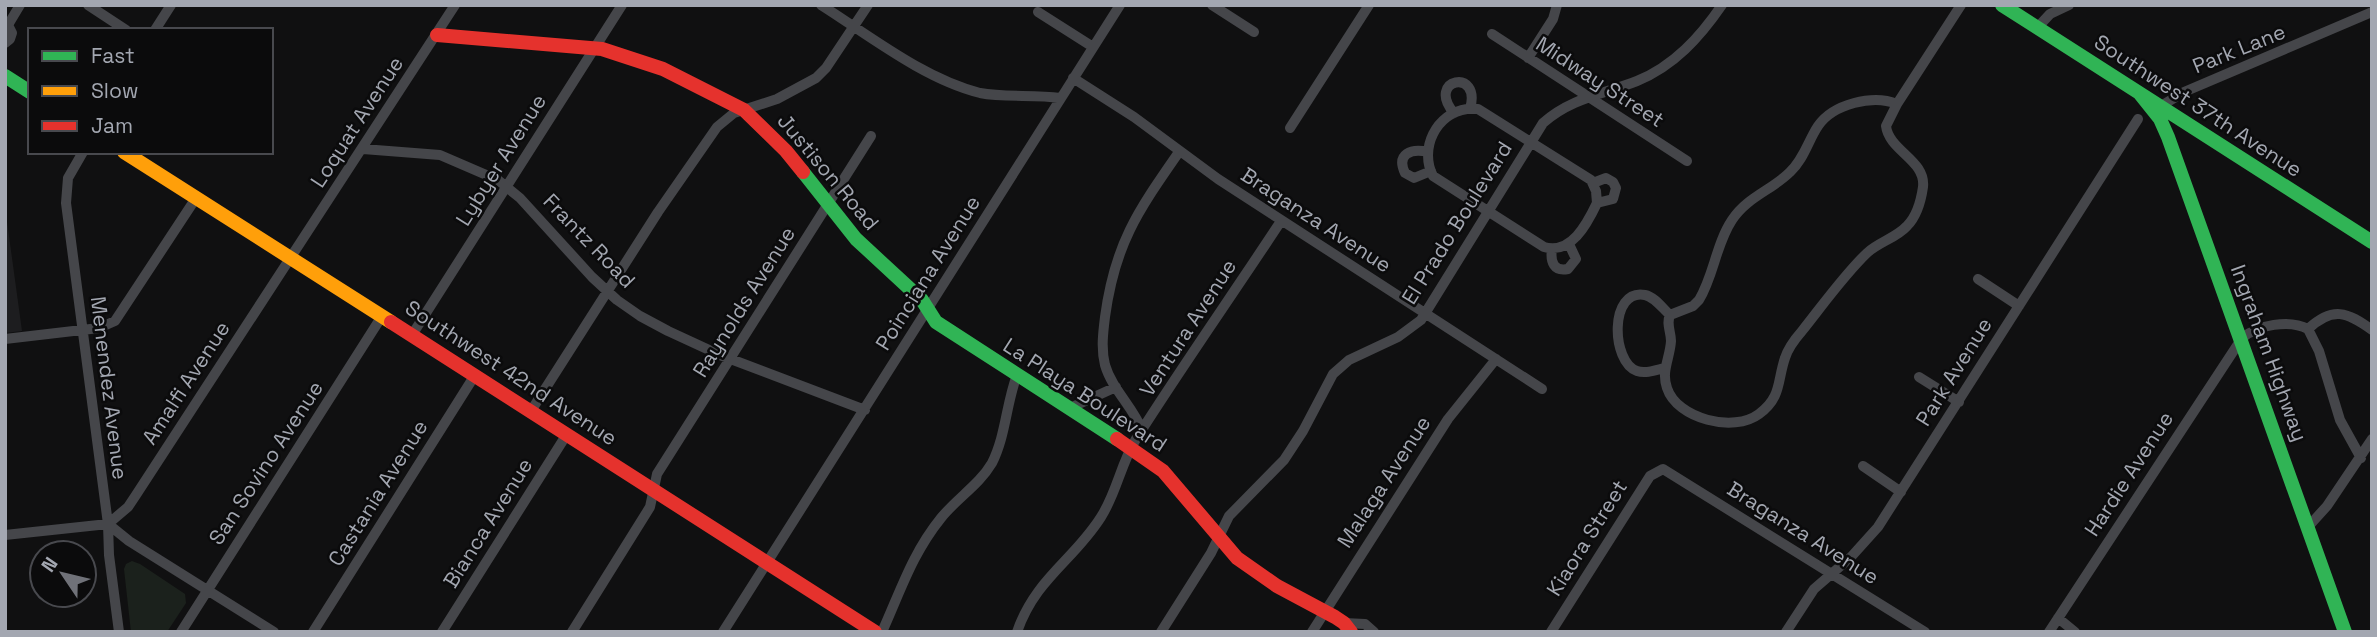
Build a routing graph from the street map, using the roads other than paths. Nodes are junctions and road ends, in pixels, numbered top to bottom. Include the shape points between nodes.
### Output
1 (20, 5) edge
2 (88, 5) edge
3 (171, 5) edge
4 (455, 5) edge
5 (622, 5) edge
6 (821, 5) edge
7 (867, 5) edge
8 (1120, 5) edge
9 (1212, 5) edge
10 (1369, 5) edge
11 (1557, 5) edge
12 (1722, 5) edge
13 (1961, 5) edge
14 (2002, 5) edge
15 (2069, 5) edge
16 (1038, 12) dead end
17 (2372, 12) edge
18 (7, 24) edge
19 (855, 26) junction
20 (123, 28) edge
21 (156, 28) edge
22 (2037, 28) junction
23 (1254, 32) dead end
24 (1492, 34) dead end
25 (436, 35) junction
26 (5, 43) edge
27 (1093, 47) junction
28 (595, 49) junction
29 (1528, 58) junction
30 (5, 76) edge
31 (1073, 78) junction
32 (28, 91) edge
33 (2140, 94) junction
34 (1588, 97) junction
35 (1060, 98) junction
36 (1897, 104) junction
37 (2161, 106) junction
38 (1470, 109) junction
39 (744, 110) junction
40 (1454, 113) junction
41 (2138, 119) dead end
42 (1290, 128) dead end
43 (871, 136) dead end
44 (1530, 142) junction
45 (363, 149) junction
46 (1179, 152) junction
47 (1427, 152) junction
48 (82, 154) edge
49 (127, 154) edge
50 (1687, 161) dead end
51 (1431, 171) junction
52 (1593, 183) junction
53 (508, 186) junction
54 (196, 198) junction
55 (1597, 203) junction
56 (827, 204) junction
57 (1488, 211) junction
58 (1281, 221) junction
59 (2370, 238) edge
60 (1569, 244) junction
61 (1552, 249) junction
62 (291, 258) junction
63 (1978, 279) dead end
64 (608, 291) junction
65 (2019, 306) junction
66 (928, 309) junction
67 (1424, 313) junction
68 (1670, 315) junction
69 (382, 316) junction
70 (2308, 329) junction
71 (82, 330) junction
72 (2372, 330) edge
73 (412, 335) junction
74 (2242, 338) junction
75 (5, 340) edge
76 (731, 359) junction
77 (1496, 359) junction
78 (1664, 368) junction
79 (475, 375) junction
80 (1017, 375) junction
81 (1919, 377) dead end
82 (1116, 387) junction
83 (1542, 389) dead end
84 (1959, 402) junction
85 (1070, 408) junction
86 (865, 410) junction
87 (531, 411) junction
88 (1142, 430) junction
89 (567, 434) junction
90 (2372, 439) edge
91 (1131, 448) junction
92 (2361, 458) junction
93 (1863, 466) dead end
94 (1660, 469) joint
95 (655, 490) junction
96 (1901, 492) junction
97 (108, 524) junction
98 (2308, 527) junction
99 (5, 535) edge
100 (1218, 538) junction
101 (768, 562) junction
102 (1831, 573) junction
103 (208, 590) junction
104 (1325, 611) junction
105 (2058, 618) junction
106 (1347, 627) edge
107 (1922, 631) edge
108 (119, 632) edge
109 (181, 632) edge
110 (274, 632) edge
111 (313, 632) edge
112 (442, 632) edge
113 (572, 632) edge
114 (723, 632) edge
115 (875, 632) edge
116 (882, 632) edge
117 (1017, 632) edge
118 (1161, 632) edge
119 (1312, 632) edge
120 (1374, 632) edge
121 (1551, 632) edge
122 (1786, 632) edge
123 (2049, 632) edge
124 (2075, 632) edge
125 (2345, 632) edge

1 - 18 street
2 - 20 street
3 - 21 street
4 - 25 street, Loquat Avenue
5 - 28 street, Lybyer Avenue
6 - 19 street
7 - 19 street
8 - 27 street, Poinciana Avenue
9 - 23 street
10 - 42 street
11 - 29 street
12 - 34 street, El Prado Boulevard via 1699,36 1669,64 1637,81
13 - 36 street
14 - 22 main road, Southwest 37th Avenue
15 - 22 street via 2050,14
16 - 27 street
17 - 37 street, Park Lane
18 - 26 street via 12,33
19 - 35 street via 930,73 962,87 994,95
19 - 39 street via 816,78 785,96
22 - 33 main road, Southwest 37th Avenue
24 - 29 street, Midway Street
25 - 28 main road, Justison Road
25 - 45 street, Loquat Avenue
27 - 31 street, Poinciana Avenue
28 - 39 main road, Justison Road via 663,69
28 - 53 street, Lybyer Avenue
29 - 34 street, Midway Street
30 - 32 main road
31 - 35 street, Poinciana Avenue
31 - 46 street, Braganza Avenue via 1135,117
33 - 37 main road, Southwest 37th Avenue
33 - 74 main road, Ingraham Highway via 2165,130
34 - 44 street, El Prado Boulevard via 1553,114
34 - 50 street, Midway Street
35 - 66 street, Poinciana Avenue
36 - 68 street via 1864,101 1822,121 1793,169 1752,198 1732,220 1699,300
36 - 78 street via 1886,129 1922,175 1917,210 1906,227 1866,254 1802,331 1786,355 1778,393 1767,407 1739,422 1701,417 1672,398
37 - 59 main road, Southwest 37th Avenue
38 - 40 street
38 - 40 street via 1471,88 1455,82 1444,95
38 - 44 street via 1482,111
39 - 56 main road, Justison Road via 786,151
39 - 64 street via 729,116 710,135
40 - 47 street via 1434,133
41 - 65 street, Park Avenue
43 - 56 street, Raynolds Avenue
44 - 52 street
44 - 57 street, El Prado Boulevard
45 - 53 street, Frantz Road via 440,155
45 - 62 street, Loquat Avenue
46 - 58 street, Braganza Avenue
46 - 82 street via 1136,215 1114,265 1102,346 1104,363
47 - 51 street
47 - 51 street via 1409,151 1402,166 1414,178
48 - 71 street, Menendez Avenue via 65,191
49 - 54 main road, Southwest 42nd Avenue
51 - 57 street via 1436,179
52 - 55 street
52 - 55 street via 1606,178 1616,188 1611,200
53 - 64 street, Frantz Road
53 - 73 street, Lybyer Avenue
54 - 62 main road, Southwest 42nd Avenue
54 - 71 street via 119,318 106,327
55 - 60 street
56 - 66 main road, Justison Road via 860,244
56 - 76 street, Raynolds Avenue
57 - 61 street
57 - 67 street, El Prado Boulevard
58 - 67 street, Braganza Avenue
58 - 88 street, Ventura Avenue
60 - 61 street
60 - 61 street via 1576,258 1569,269 1554,266
62 - 69 main road, Southwest 42nd Avenue
62 - 97 street, Amalfi Avenue via 134,499
63 - 65 street
64 - 76 street, Frantz Road via 659,327
64 - 87 street
65 - 84 street, Park Avenue
66 - 80 main road, La Playa Boulevard via 936,322
66 - 86 street, Poinciana Avenue
67 - 77 street, Braganza Avenue
67 - 100 street, El Prado Boulevard via 1408,331 1355,356 1333,374 1289,452 1229,516
68 - 78 street via 1671,344
68 - 78 street via 1651,297 1640,295 1626,300 1619,318 1619,346 1630,367 1643,372
69 - 73 main road, Southwest 42nd Avenue
69 - 103 street, San Sovino Avenue
70 - 72 street via 2324,316 2340,313
70 - 74 street via 2285,324 2254,330
70 - 92 street via 2340,420
71 - 75 street
71 - 97 street, Menendez Avenue
73 - 79 main road, Southwest 42nd Avenue
74 - 98 main road, Ingraham Highway
74 - 105 street, Hardie Avenue
76 - 86 street, Frantz Road
76 - 95 street, Raynolds Avenue via 657,474
77 - 83 street, Braganza Avenue
77 - 104 street, Malaga Avenue via 1448,419
79 - 87 main road, Southwest 42nd Avenue
79 - 111 street, Castania Avenue
80 - 85 main road, La Playa Boulevard
80 - 116 street via 993,459 920,547
81 - 84 street
82 - 85 street
82 - 88 street
84 - 96 street, Park Avenue
85 - 91 main road, La Playa Boulevard
86 - 101 street, Poinciana Avenue
87 - 89 main road, Southwest 42nd Avenue
88 - 91 street, Ventura Avenue
89 - 95 main road, Southwest 42nd Avenue
89 - 112 street, Bianca Avenue
90 - 92 street
91 - 100 main road, La Playa Boulevard via 1172,479
91 - 117 street, Ventura Avenue via 1102,516 1035,593
92 - 98 street
93 - 96 street
94 - 102 street, Braganza Avenue
94 - 121 street, Kiaora Street via 1650,476
95 - 101 main road, Southwest 42nd Avenue
95 - 113 street, Raynolds Avenue via 650,507
96 - 102 street, Park Avenue via 1864,544
97 - 99 street
97 - 103 street
97 - 108 street, Menendez Avenue
98 - 125 main road, Ingraham Highway
100 - 104 main road, La Playa Boulevard via 1262,577
100 - 118 street, El Prado Boulevard
101 - 114 street, Poinciana Avenue
101 - 115 main road, Southwest 42nd Avenue
102 - 107 street, Braganza Avenue
102 - 122 street, Park Avenue via 1814,589
103 - 109 street, San Sovino Avenue
103 - 110 street
104 - 106 main road, La Playa Boulevard
104 - 119 street, Malaga Avenue
105 - 123 street, Hardie Avenue
105 - 124 street
106 - 120 street, La Playa Boulevard via 1365,624

